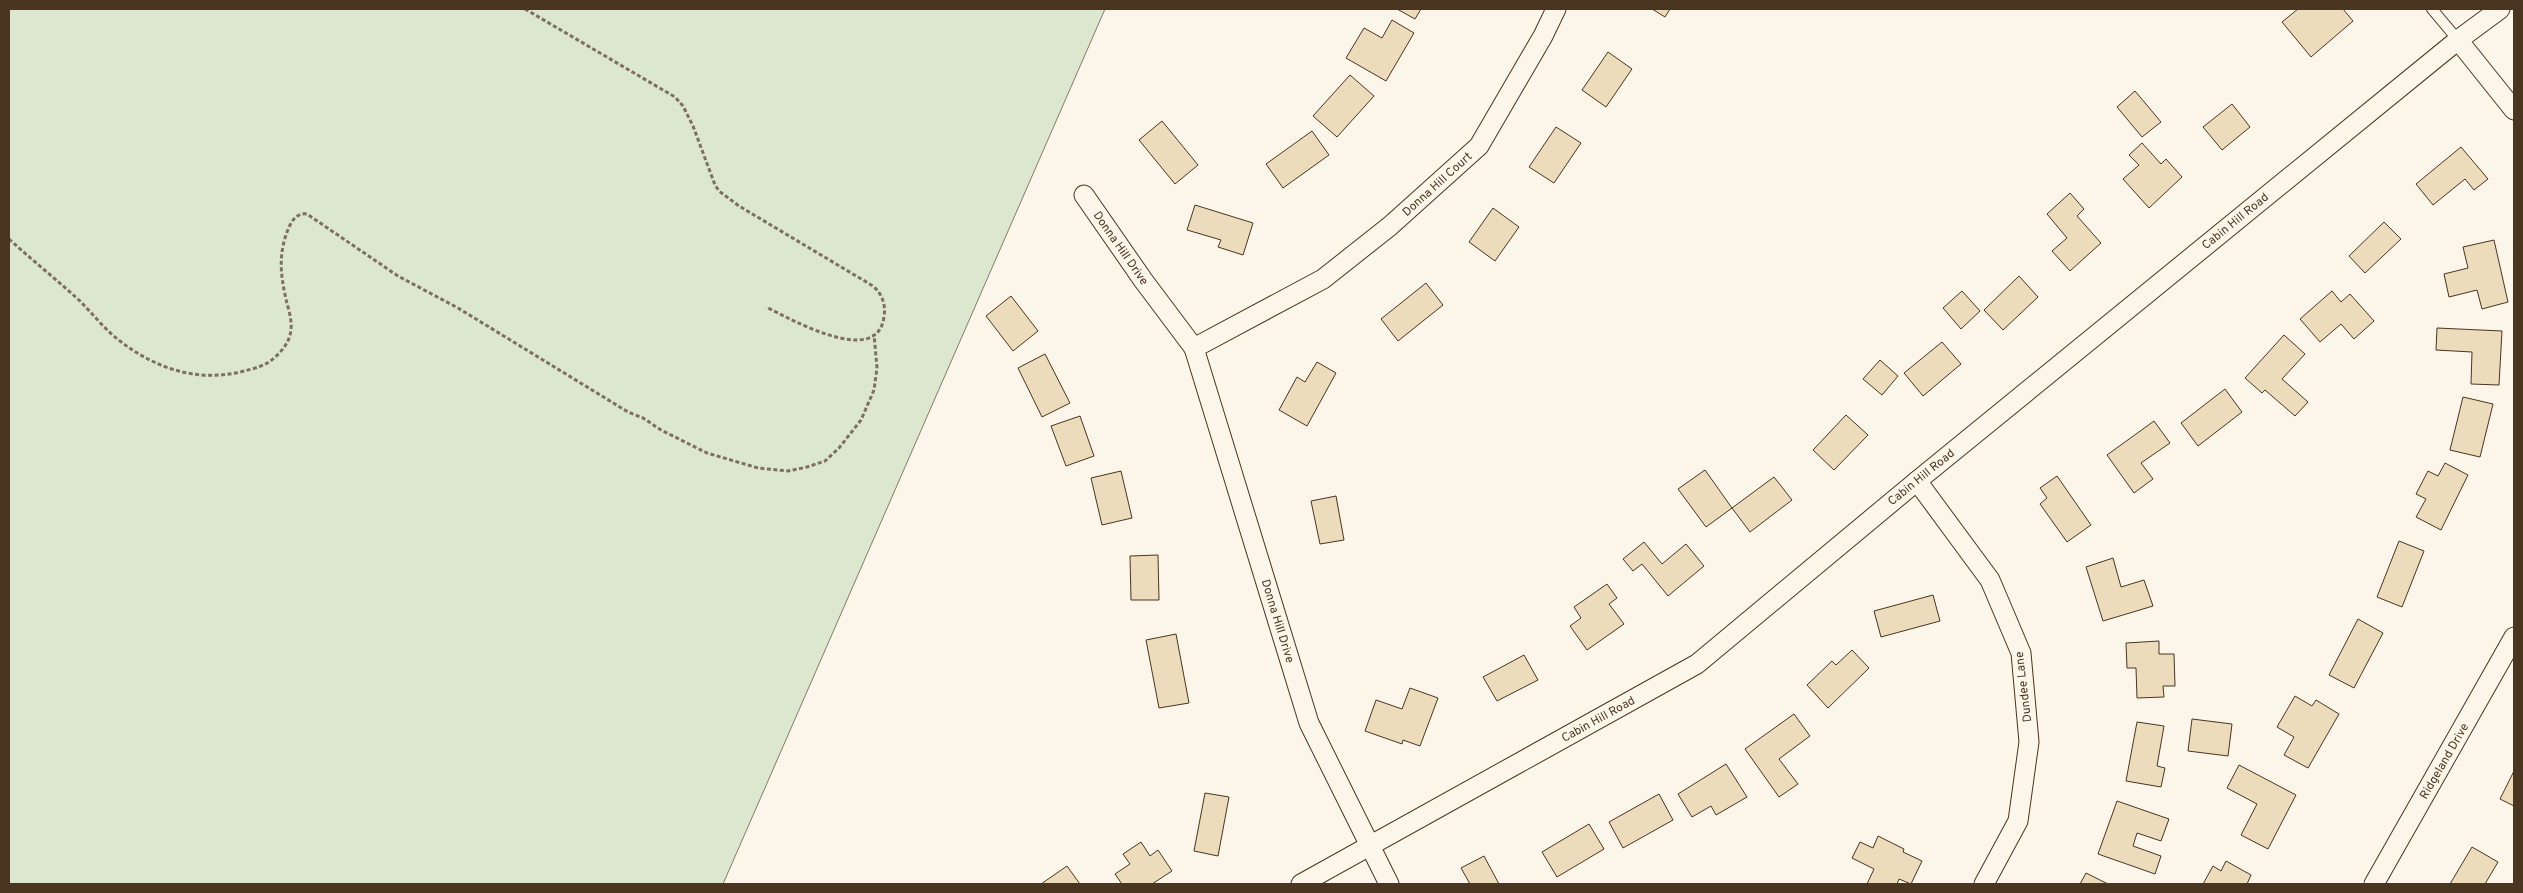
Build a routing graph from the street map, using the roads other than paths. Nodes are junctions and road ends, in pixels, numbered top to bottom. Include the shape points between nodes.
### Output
1 (1556, 9) edge
2 (2432, 9) edge
3 (2500, 9) edge
4 (2458, 40) junction
5 (2514, 110) edge
6 (1084, 195) dead end
7 (1194, 348) junction
8 (1917, 481) junction
9 (2514, 637) edge
10 (1369, 847) junction
11 (1301, 884) edge
12 (1389, 884) edge
13 (1984, 884) edge
14 (2374, 884) edge

1 - 7 street, Donna Hill Court via 1478,146 1383,232 1323,279
2 - 4 lane
3 - 4 street, Cabin Hill Road
4 - 5 street
4 - 8 street, Cabin Hill Road
6 - 7 street, Donna Hill Drive
7 - 10 street, Donna Hill Drive via 1309,723
8 - 10 street, Cabin Hill Road via 1697,664
8 - 13 street, Dundee Lane via 1990,580 2021,653 2029,742 2018,821
9 - 14 street, Ridgeland Drive
10 - 11 street, Cabin Hill Road
10 - 12 street, Donna Hill Drive

